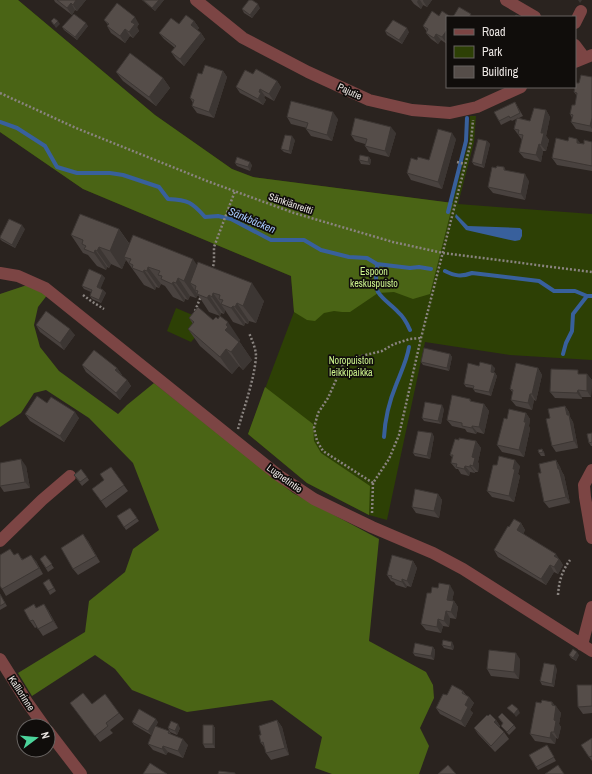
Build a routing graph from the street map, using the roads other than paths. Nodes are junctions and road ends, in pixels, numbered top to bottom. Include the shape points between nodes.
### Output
1 (196, 0) edge
2 (506, 0) edge
3 (581, 11) dead end
4 (533, 16) edge
5 (576, 21) edge
6 (576, 46) edge
7 (584, 58) edge
8 (519, 88) edge
9 (0, 273) edge
10 (592, 470) edge
11 (70, 476) dead end
12 (592, 538) edge
13 (0, 541) edge
14 (592, 607) edge
15 (587, 648) edge
16 (0, 659) edge
17 (38, 718) edge
18 (56, 741) edge
19 (81, 774) edge

1 - 8 street, Pajutie via 243,38 369,100 412,110 450,112 477,107
2 - 4 street
3 - 5 street
6 - 7 street
9 - 15 street, Lugnetintie via 18,276 45,288 278,475 314,499 463,568
10 - 12 street via 584,484
11 - 13 street
14 - 15 street
16 - 17 street, Kalliorinne
18 - 19 street

